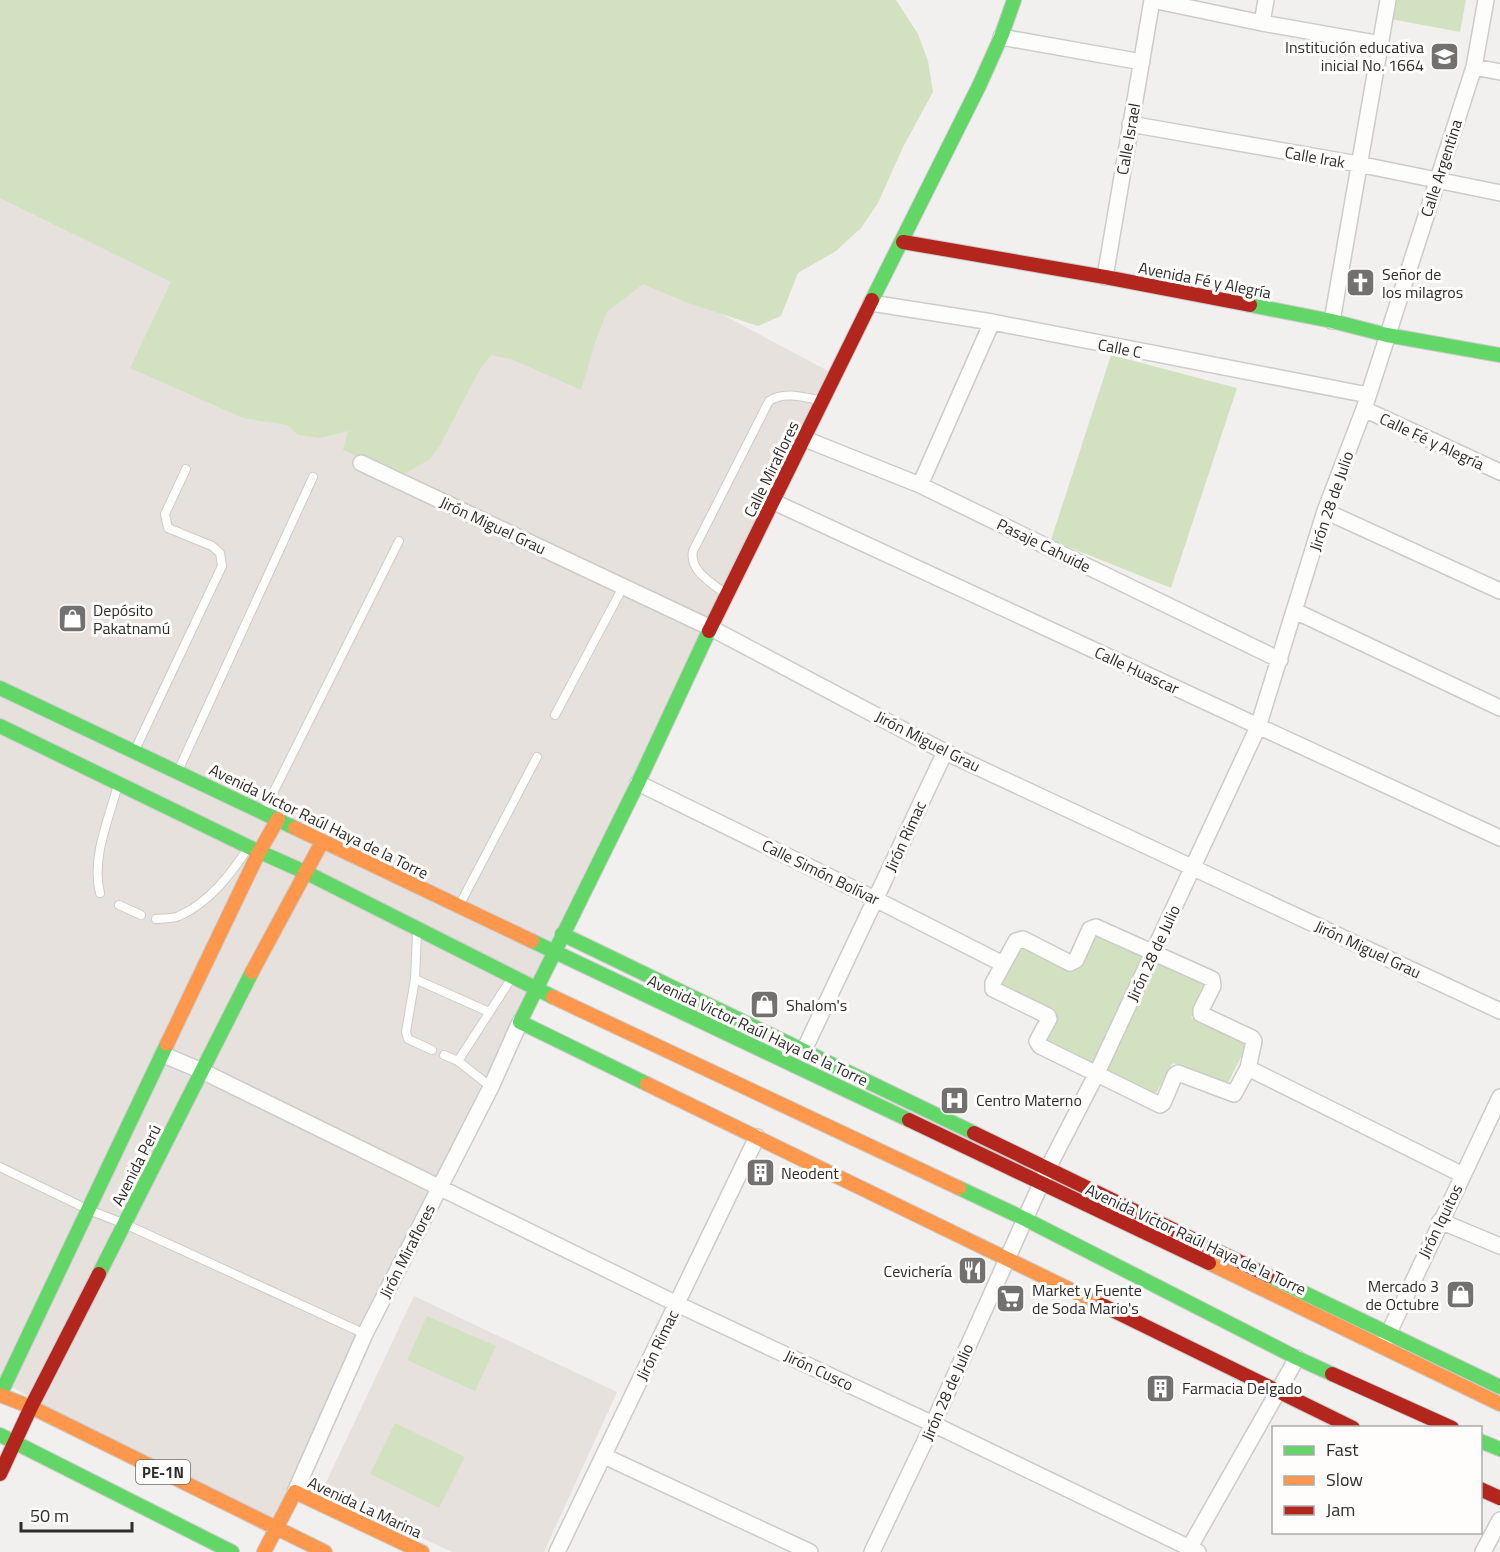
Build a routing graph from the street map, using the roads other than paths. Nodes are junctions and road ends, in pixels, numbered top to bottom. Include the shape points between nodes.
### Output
1 (1014, 0) edge
2 (1152, 0) edge
3 (1266, 0) edge
4 (1388, 0) edge
5 (1486, 0) edge
6 (1262, 23) junction
7 (1001, 37) junction
8 (1381, 44) junction
9 (1142, 62) junction
10 (1474, 67) junction
11 (1500, 72) edge
12 (1130, 124) junction
13 (1358, 164) junction
14 (1437, 179) junction
15 (1500, 193) edge
16 (903, 242) junction
17 (1105, 277) junction
18 (871, 303) junction
19 (1332, 321) junction
20 (992, 322) junction
21 (1387, 335) junction
22 (1500, 355) edge
23 (822, 400) junction
24 (1366, 402) junction
25 (805, 439) junction
26 (361, 463) dead end
27 (186, 469) dead end
28 (1500, 472) edge
29 (313, 477) dead end
30 (920, 485) junction
31 (774, 502) junction
32 (1325, 511) junction
33 (399, 541) dead end
34 (623, 587) junction
35 (1500, 591) edge
36 (727, 595) junction
37 (1295, 611) junction
38 (711, 628) junction
39 (1280, 660) junction
40 (0, 688) edge
41 (1500, 708) edge
42 (555, 715) dead end
43 (0, 726) edge
44 (1258, 727) junction
45 (134, 752) junction
46 (945, 752) junction
47 (537, 757) dead end
48 (177, 772) junction
49 (638, 783) junction
50 (119, 784) junction
51 (264, 813) junction
52 (278, 819) junction
53 (1500, 838) edge
54 (322, 842) junction
55 (254, 849) junction
56 (1194, 867) junction
57 (307, 873) junction
58 (100, 893) dead end
59 (875, 899) junction
60 (119, 904) dead end
61 (459, 907) junction
62 (141, 915) dead end
63 (156, 919) dead end
64 (417, 928) junction
65 (562, 934) junction
66 (554, 952) junction
67 (1152, 953) junction
68 (1003, 964) junction
69 (513, 976) junction
70 (415, 979) junction
71 (537, 989) junction
72 (1500, 1011) edge
73 (489, 1012) junction
74 (520, 1022) junction
75 (432, 1050) dead end
76 (804, 1050) junction
77 (164, 1055) junction
78 (444, 1055) dead end
79 (458, 1061) junction
80 (1248, 1068) junction
81 (202, 1071) junction
82 (1096, 1075) junction
83 (491, 1087) junction
84 (1500, 1097) edge
85 (757, 1137) junction
86 (0, 1167) edge
87 (1048, 1168) junction
88 (1463, 1175) junction
89 (1041, 1184) junction
90 (440, 1187) junction
91 (89, 1210) junction
92 (1025, 1219) junction
93 (1440, 1221) junction
94 (125, 1224) junction
95 (1500, 1246) edge
96 (1007, 1259) junction
97 (677, 1304) junction
98 (365, 1334) junction
99 (1385, 1340) junction
100 (1297, 1358) junction
101 (1500, 1387) edge
102 (1277, 1391) junction
103 (0, 1395) edge
104 (1500, 1404) edge
105 (31, 1407) junction
106 (933, 1424) junction
107 (1349, 1426) edge
108 (1448, 1426) edge
109 (0, 1435) edge
110 (16, 1442) junction
111 (1482, 1442) edge
112 (1500, 1449) edge
113 (604, 1456) junction
114 (0, 1474) edge
115 (1482, 1490) edge
116 (294, 1492) junction
117 (1500, 1498) edge
118 (1500, 1520) edge
119 (276, 1528) junction
120 (1192, 1551) edge
121 (232, 1552) edge
122 (264, 1552) edge
123 (325, 1552) edge
124 (422, 1552) edge
125 (557, 1552) edge
126 (810, 1552) edge
127 (872, 1552) edge
128 (1483, 1552) edge

1 - 7 main road, Calle Miraflores
2 - 6 street
2 - 9 street, Calle Israel
3 - 6 street
4 - 8 street
5 - 10 street, Calle Argentina
6 - 8 street
7 - 9 street
7 - 16 main road, Calle Miraflores
8 - 13 street
9 - 12 street, Calle Israel
10 - 11 street
10 - 14 street, Calle Argentina
12 - 13 street, Calle Irak
12 - 17 street, Calle Israel
13 - 14 street, Calle Irak
13 - 19 street
14 - 15 street, Calle Irak
14 - 21 street, Calle Argentina
16 - 17 main road, Avenida Fé y Alegría
16 - 18 main road, Calle Miraflores
17 - 19 main road, Avenida Fé y Alegría
18 - 20 street, Calle C
18 - 23 main road, Calle Miraflores
19 - 21 main road, Avenida Fé y Alegría
20 - 24 street, Calle C
20 - 30 street
21 - 22 main road, Avenida Fé y Alegría
21 - 24 street, Jirón 28 de Julio
23 - 25 main road, Calle Miraflores
23 - 36 lane via 784,395 769,401 693,551 693,566
24 - 28 street, Calle Fé y Alegría
24 - 32 street, Jirón 28 de Julio
25 - 30 street, Pasaje Cahuide
25 - 31 main road, Calle Miraflores
26 - 34 street, Jirón Miguel Grau
27 - 45 lane via 165,522 168,528 212,546 220,553 222,566
29 - 48 lane
30 - 39 street, Pasaje Cahuide
31 - 36 main road, Calle Miraflores
31 - 44 street, Calle Huascar
32 - 35 street
32 - 37 street, Jirón 28 de Julio
33 - 51 lane
34 - 38 street, Jirón Miguel Grau
34 - 42 lane
36 - 38 main road, Calle Miraflores
37 - 39 street, Jirón 28 de Julio
37 - 41 street
38 - 46 street, Jirón Miguel Grau
38 - 49 main road, Calle Miraflores
39 - 44 street, Jirón 28 de Julio
40 - 45 main road, Avenida Victor Raúl Haya de la Torre
43 - 50 main road
44 - 53 street, Calle Huascar
44 - 56 street, Jirón 28 de Julio
45 - 48 main road, Avenida Victor Raúl Haya de la Torre
46 - 56 street, Jirón Miguel Grau
46 - 59 street, Jirón Rimac
47 - 61 lane
48 - 51 main road, Avenida Victor Raúl Haya de la Torre
49 - 59 street, Calle Simón Bolívar
49 - 65 main road, Calle Miraflores
50 - 55 main road
50 - 58 lane via 100,851
51 - 52 main road, Avenida Victor Raúl Haya de la Torre
52 - 54 main road, Avenida Victor Raúl Haya de la Torre
52 - 55 main road, Avenida Perú
54 - 57 main road, Avenida Perú
54 - 61 main road, Avenida Victor Raúl Haya de la Torre
55 - 57 main road
55 - 63 lane via 208,897 178,916
55 - 77 main road, Avenida Perú
56 - 67 street, Jirón 28 de Julio
56 - 72 street, Jirón Miguel Grau
57 - 64 main road
57 - 81 main road, Avenida Perú via 277,923
59 - 68 street, Calle Simón Bolívar
59 - 76 street, Jirón Rimac
60 - 62 lane
61 - 66 main road, Avenida Victor Raúl Haya de la Torre
64 - 69 main road
64 - 70 lane
65 - 66 main road, Calle Miraflores
65 - 76 main road
66 - 71 main road, Jirón Miraflores
66 - 89 main road, Avenida Victor Raúl Haya de la Torre
67 - 68 street via 1096,927 1090,929 1073,963 1023,939 1016,941
67 - 80 street via 1212,979 1213,986 1201,1014 1252,1038
67 - 82 street, Jirón 28 de Julio
68 - 82 street via 993,989 1049,1018 1038,1044
69 - 71 main road
69 - 73 lane
70 - 73 lane
70 - 75 lane via 406,1032 408,1039
71 - 74 main road, Jirón Miraflores
71 - 92 main road
73 - 79 lane
74 - 83 street, Jirón Miraflores
74 - 85 main road
76 - 87 main road
77 - 81 street, Jirón Cusco
77 - 91 main road, Avenida Perú
78 - 79 lane
79 - 83 lane
80 - 82 street via 1234,1094 1178,1073 1160,1105
80 - 88 street
81 - 90 street, Jirón Cusco
81 - 94 main road, Avenida Perú
82 - 87 street, Jirón 28 de Julio
83 - 90 street, Jirón Miraflores
84 - 88 street, Jirón Iquitos
85 - 96 main road
85 - 97 street, Jirón Rimac
86 - 91 lane
87 - 89 street, Jirón 28 de Julio
87 - 99 main road
88 - 93 street, Jirón Iquitos
89 - 92 street, Jirón 28 de Julio
89 - 99 main road, Avenida Victor Raúl Haya de la Torre
90 - 97 street, Jirón Cusco
90 - 98 street, Jirón Miraflores
91 - 94 lane
91 - 103 main road, Avenida Perú
92 - 96 street, Jirón 28 de Julio
92 - 100 main road
93 - 95 street
93 - 99 street, Jirón Iquitos
94 - 98 lane
94 - 105 main road, Avenida Perú
96 - 102 main road
96 - 106 street, Jirón 28 de Julio
97 - 106 street, Jirón Cusco
97 - 113 street, Jirón Rimac
98 - 116 street, Jirón Miraflores
99 - 101 main road
99 - 104 main road, Avenida Victor Raúl Haya de la Torre
100 - 102 street
100 - 108 main road
102 - 107 main road
102 - 120 street
103 - 105 main road, PE-1N
105 - 110 main road, Avenida Perú
105 - 119 main road, PE-1N
106 - 120 street, Jirón Cusco
106 - 127 street, Jirón 28 de Julio
109 - 110 main road
110 - 114 main road, Avenida Perú
110 - 121 main road
111 - 112 main road
113 - 125 street, Jirón Rimac
113 - 126 street
115 - 117 main road
116 - 119 main road, Jirón Miraflores
116 - 124 main road, Avenida La Marina
118 - 128 street
119 - 122 main road, Jirón Miraflores
119 - 123 main road, PE-1N

